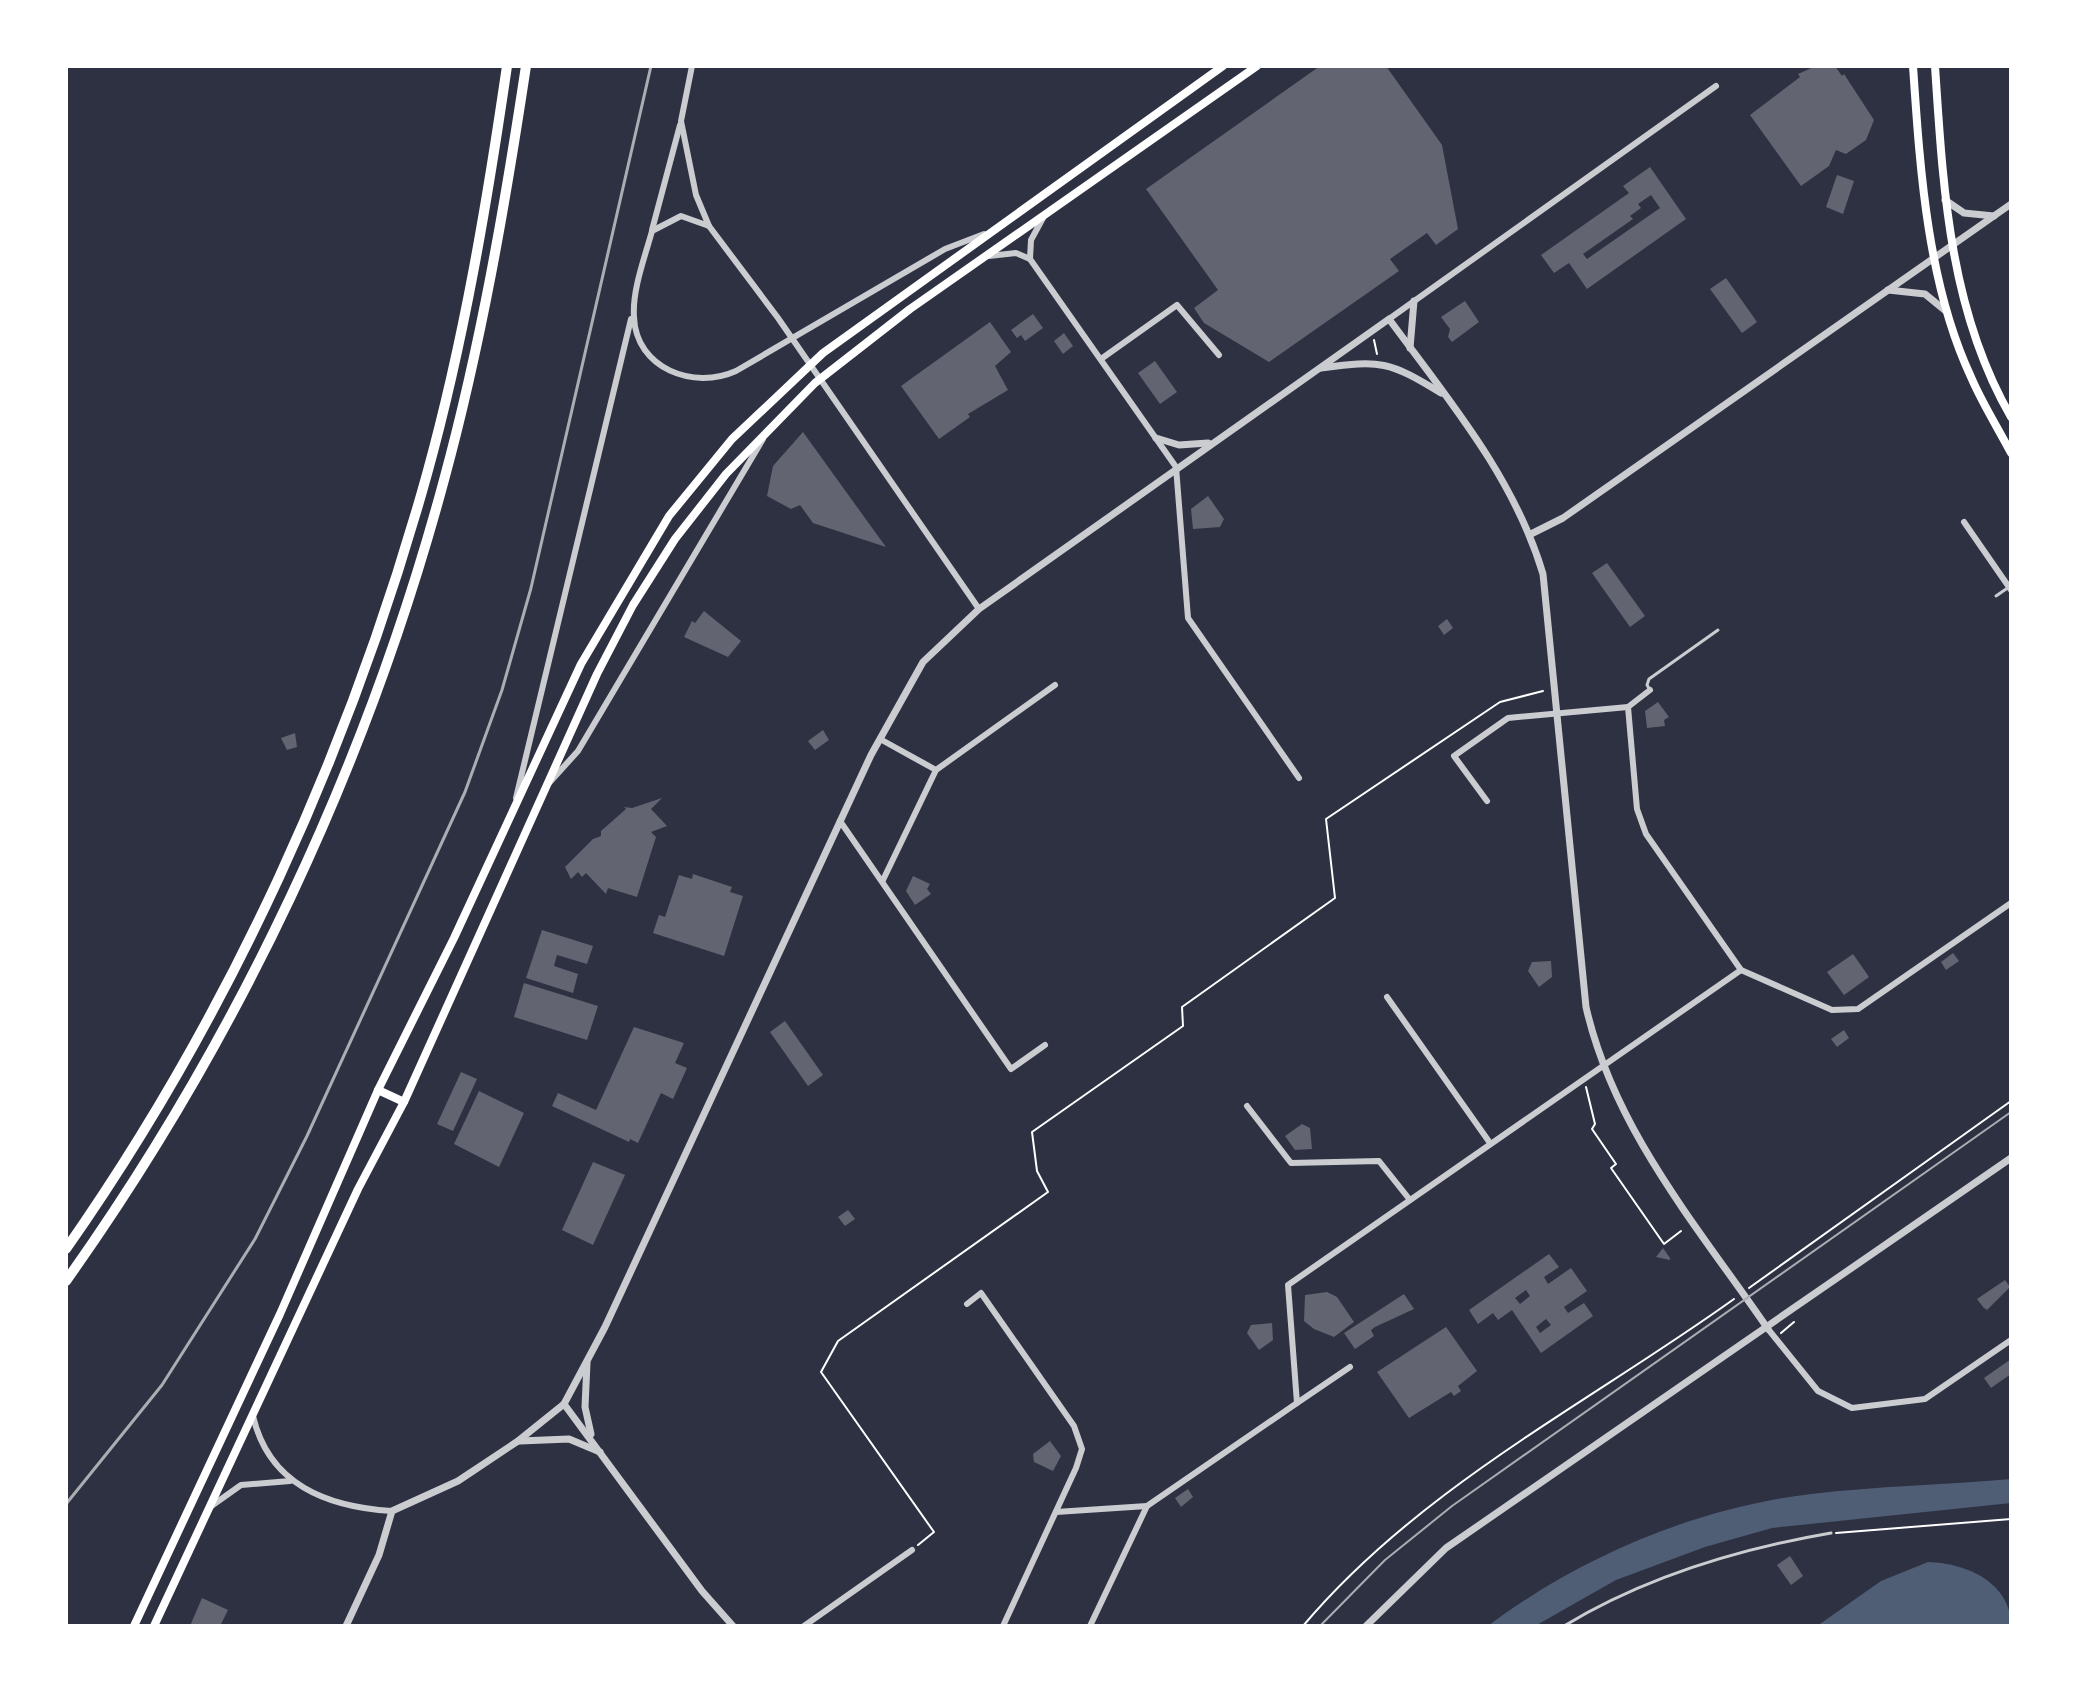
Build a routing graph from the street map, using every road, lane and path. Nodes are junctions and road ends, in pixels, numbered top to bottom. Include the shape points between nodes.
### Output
1 (507, 66) edge
2 (526, 66) edge
3 (692, 66) edge
4 (1223, 66) edge
5 (1257, 66) edge
6 (1913, 66) edge
7 (1935, 66) edge
8 (1716, 86) dead end
9 (681, 121) junction
10 (1944, 199) junction
11 (2011, 204) edge
12 (1046, 214) junction
13 (1994, 216) junction
14 (709, 226) junction
15 (652, 231) junction
16 (984, 234) junction
17 (1952, 245) junction
18 (985, 256) junction
19 (1936, 257) junction
20 (1030, 259) junction
21 (1888, 290) junction
22 (1414, 301) junction
23 (633, 312) junction
24 (1947, 312) junction
25 (1389, 319) junction
26 (1374, 340) dead end
27 (1410, 348) junction
28 (1219, 355) dead end
29 (1377, 358) junction
30 (1101, 359) junction
31 (1319, 368) junction
32 (1446, 396) junction
33 (2008, 403) edge
34 (2011, 417) edge
35 (768, 429) junction
36 (1156, 438) junction
37 (1214, 441) junction
38 (2011, 453) edge
39 (1176, 467) junction
40 (1964, 522) dead end
41 (1531, 534) junction
42 (2010, 588) edge
43 (1996, 596) dead end
44 (979, 609) junction
45 (1718, 630) dead end
46 (1055, 685) dead end
47 (1650, 690) joint
48 (1543, 691) dead end
49 (1628, 707) junction
50 (1558, 712) junction
51 (880, 739) junction
52 (936, 770) junction
53 (1299, 778) dead end
54 (543, 791) junction
55 (1487, 801) dead end
56 (512, 813) junction
57 (840, 821) junction
58 (882, 880) junction
59 (2011, 903) edge
60 (1741, 970) junction
61 (1387, 997) dead end
62 (1045, 1045) dead end
63 (1602, 1069) junction
64 (1584, 1079) junction
65 (378, 1090) junction
66 (2011, 1101) edge
67 (404, 1102) junction
68 (1247, 1106) dead end
69 (1490, 1143) junction
70 (2011, 1158) edge
71 (1410, 1200) junction
72 (1681, 1231) dead end
73 (66, 1249) edge
74 (66, 1281) edge
75 (1756, 1283) dead end
76 (1730, 1302) dead end
77 (967, 1304) dead end
78 (1794, 1322) dead end
79 (1768, 1329) junction
80 (1780, 1334) dead end
81 (2011, 1340) edge
82 (588, 1357) junction
83 (1350, 1367) dead end
84 (1297, 1403) junction
85 (564, 1404) junction
86 (253, 1415) junction
87 (592, 1439) junction
88 (518, 1441) junction
89 (603, 1454) junction
90 (290, 1481) junction
91 (1147, 1506) junction
92 (210, 1507) junction
93 (392, 1511) junction
94 (1056, 1512) junction
95 (2011, 1519) edge
96 (1831, 1533) joint
97 (912, 1550) joint
98 (134, 1626) edge
99 (154, 1626) edge
100 (346, 1626) edge
101 (733, 1626) edge
102 (804, 1626) edge
103 (1003, 1626) edge
104 (1090, 1626) edge
105 (1303, 1626) edge
106 (1366, 1626) edge
107 (1564, 1626) edge

1 - 73 highway via 453,373 365,669 328,766 243,953 141,1134
2 - 74 highway via 470,378 420,563 382,678 258,964 156,1145
3 - 9 street
4 - 16 main road
5 - 12 main road
6 - 19 main road
7 - 10 main road
8 - 22 street
9 - 14 street via 696,195
9 - 15 street
10 - 13 street via 1964,213
10 - 17 main road
11 - 13 street
12 - 18 main road
12 - 20 street via 1031,240
13 - 17 street
14 - 15 street via 681,216
14 - 44 street
15 - 23 street
16 - 23 street via 945,249 736,371 714,378 679,377 646,349
16 - 56 main road via 797,374 701,474 654,537 599,631
17 - 19 street
17 - 33 main road via 1975,339
18 - 20 street via 1009,253
18 - 35 main road via 834,366
19 - 21 street
19 - 24 main road
20 - 30 street
21 - 24 street via 1925,294
21 - 41 street via 1563,518
22 - 25 street
22 - 27 street
23 - 56 street
24 - 38 main road via 1970,376
25 - 27 street
25 - 31 street
26 - 29 path
27 - 32 street
28 - 30 street via 1177,305
29 - 31 street
29 - 32 street
30 - 36 street
31 - 37 street
32 - 41 street via 1512,495
33 - 34 main road
35 - 54 street via 578,751
35 - 54 main road via 696,511 653,573 597,674
36 - 37 street via 1188,446
36 - 39 street
37 - 39 street
39 - 44 street
39 - 53 street via 1188,618
40 - 42 street
41 - 50 street via 1543,574
42 - 43 lane
44 - 51 street via 928,656
45 - 47 lane via 1649,679
46 - 52 street
47 - 49 street
48 - 97 path via 1500,702 1326,819 1335,898 1182,1007 1183,1026 1032,1132 1037,1171 1048,1192 838,1341 821,1372 934,1532
49 - 50 street
49 - 60 street via 1637,809 1646,834
50 - 55 street via 1508,718 1454,756
50 - 63 street via 1586,1007
51 - 52 street
51 - 57 street
52 - 58 street
54 - 67 main road
56 - 65 main road
57 - 58 street
57 - 82 street
58 - 62 street via 1011,1069
59 - 60 street via 1858,1009 1832,1010
60 - 63 street
61 - 69 street
63 - 64 street
63 - 79 street via 1643,1148
64 - 69 street
64 - 72 path via 1592,1129 1616,1164 1611,1168 1664,1244
65 - 67 main road
65 - 98 main road
66 - 75 path
67 - 86 main road
68 - 71 street via 1291,1163 1379,1161
69 - 71 street
70 - 79 street
71 - 84 street via 1288,1285
76 - 105 path via 1452,1491 1369,1560
77 - 94 street via 981,1293 1074,1426 1082,1449
78 - 80 path
79 - 81 street via 1818,1391 1852,1408 1925,1399
79 - 106 street via 1446,1548
82 - 85 street
82 - 87 street via 585,1407
83 - 84 street
84 - 91 street
85 - 87 street
85 - 88 street
86 - 90 street via 266,1455
86 - 92 main road
87 - 89 street
88 - 89 street via 569,1439
88 - 93 street via 458,1481
89 - 101 street
90 - 92 street via 241,1485
90 - 93 street via 363,1509
91 - 94 street
91 - 104 street
92 - 99 main road
93 - 100 street via 379,1555
94 - 103 street
95 - 96 path
96 - 107 lane via 1687,1569
97 - 102 street

